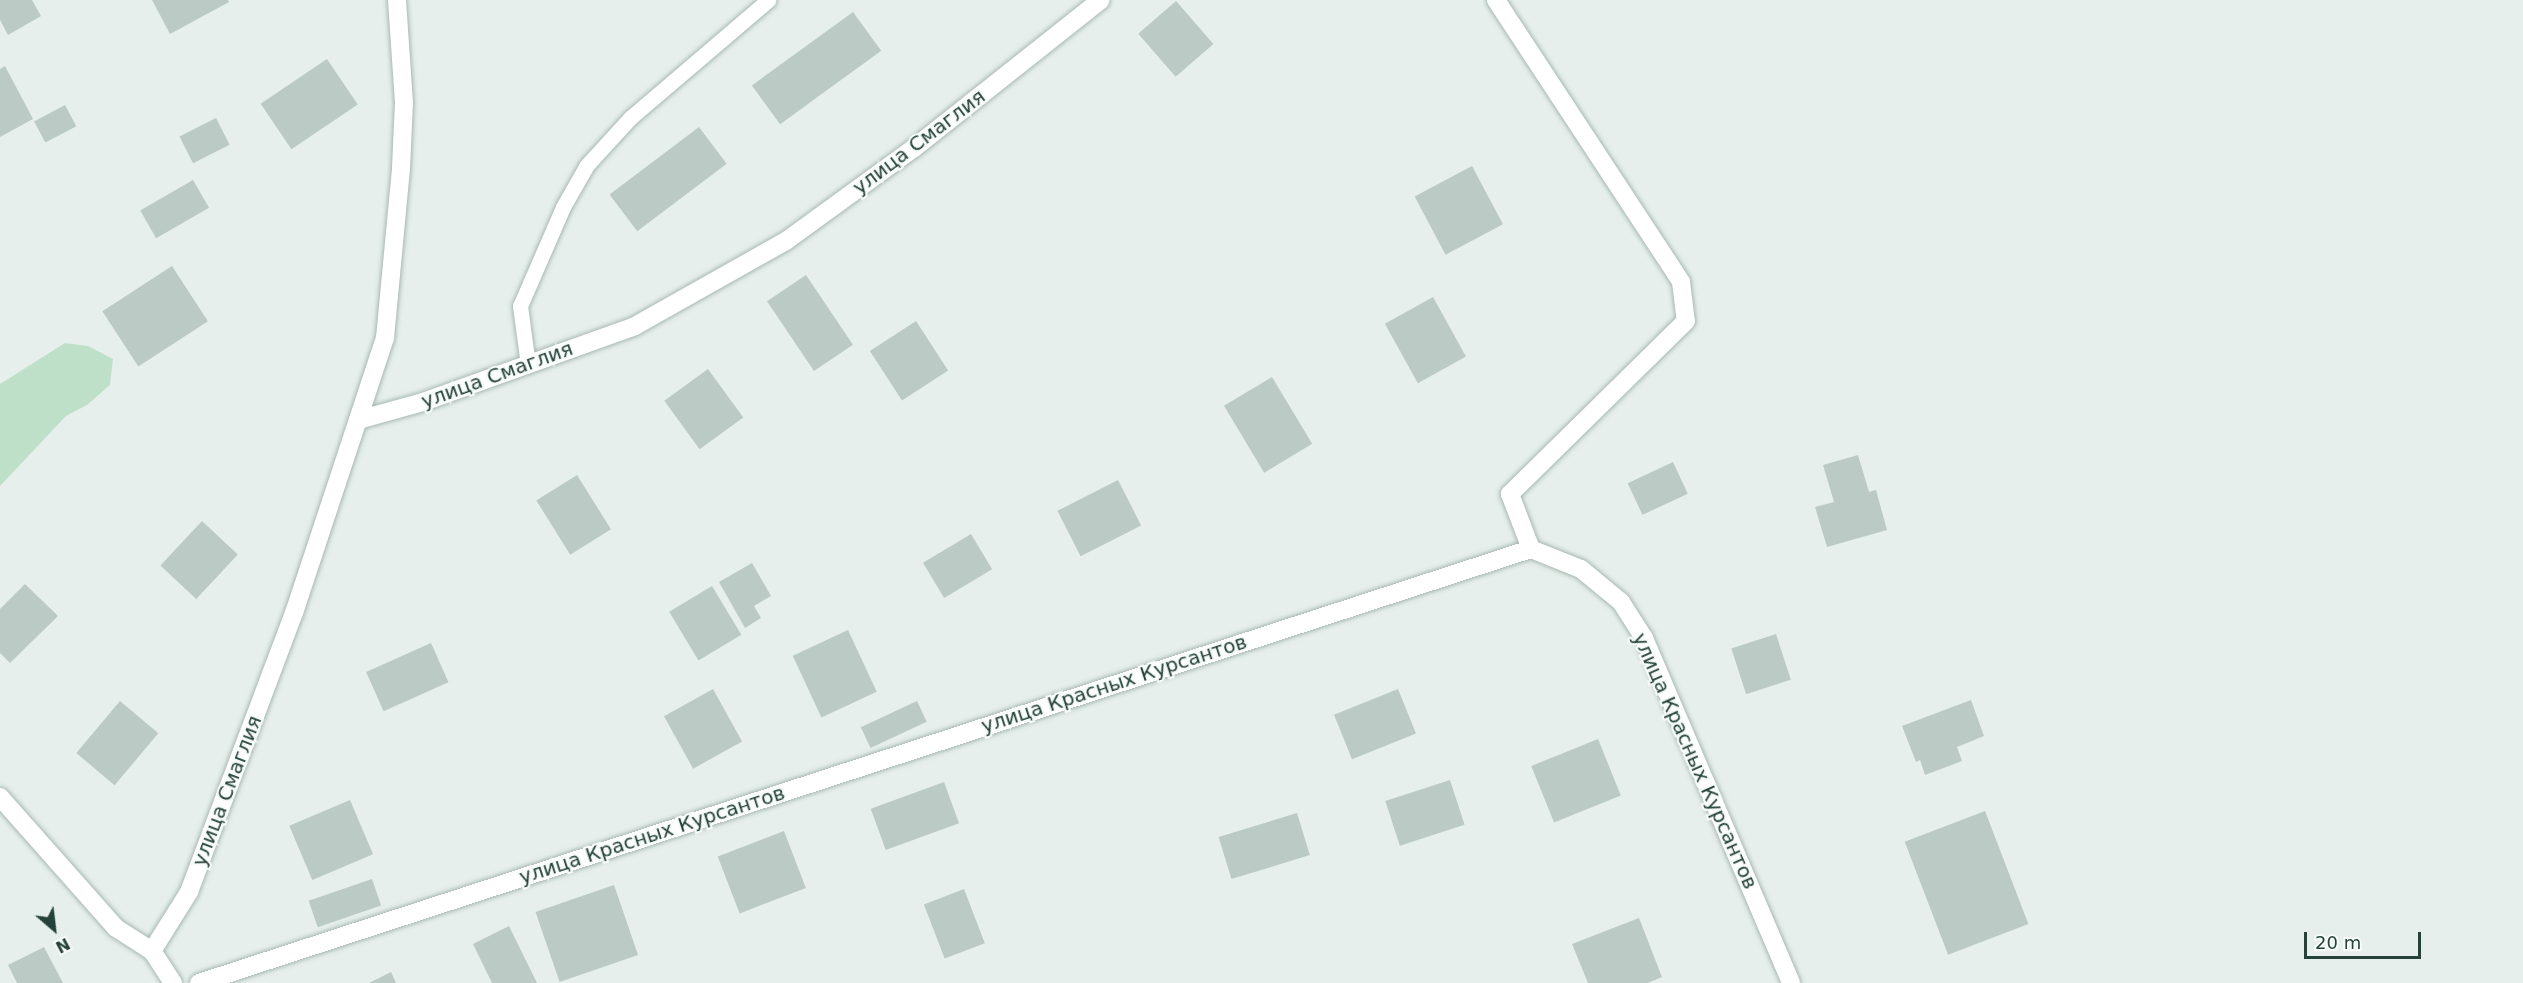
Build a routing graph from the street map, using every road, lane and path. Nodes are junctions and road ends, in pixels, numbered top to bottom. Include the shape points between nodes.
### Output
1 (398, 0) edge
2 (768, 0) edge
3 (1101, 0) edge
4 (1496, 0) edge
5 (528, 364) junction
6 (358, 420) junction
7 (1531, 549) junction
8 (0, 797) edge
9 (152, 951) junction
10 (173, 983) edge
11 (199, 983) edge
12 (1791, 983) edge

1 - 6 street via 404,103 385,338
2 - 5 lane via 630,118 587,165 563,207 520,306
3 - 5 street, улица Смаглия via 914,148 786,241 635,326
4 - 7 street via 1681,282 1686,321 1510,494
5 - 6 street, улица Смаглия via 423,402
6 - 9 street, улица Смаглия via 294,613 189,892
7 - 11 street, улица Красных Курсантов
7 - 12 street, улица Красных Курсантов via 1581,569 1621,602 1644,638
8 - 9 street via 116,928
9 - 10 street

